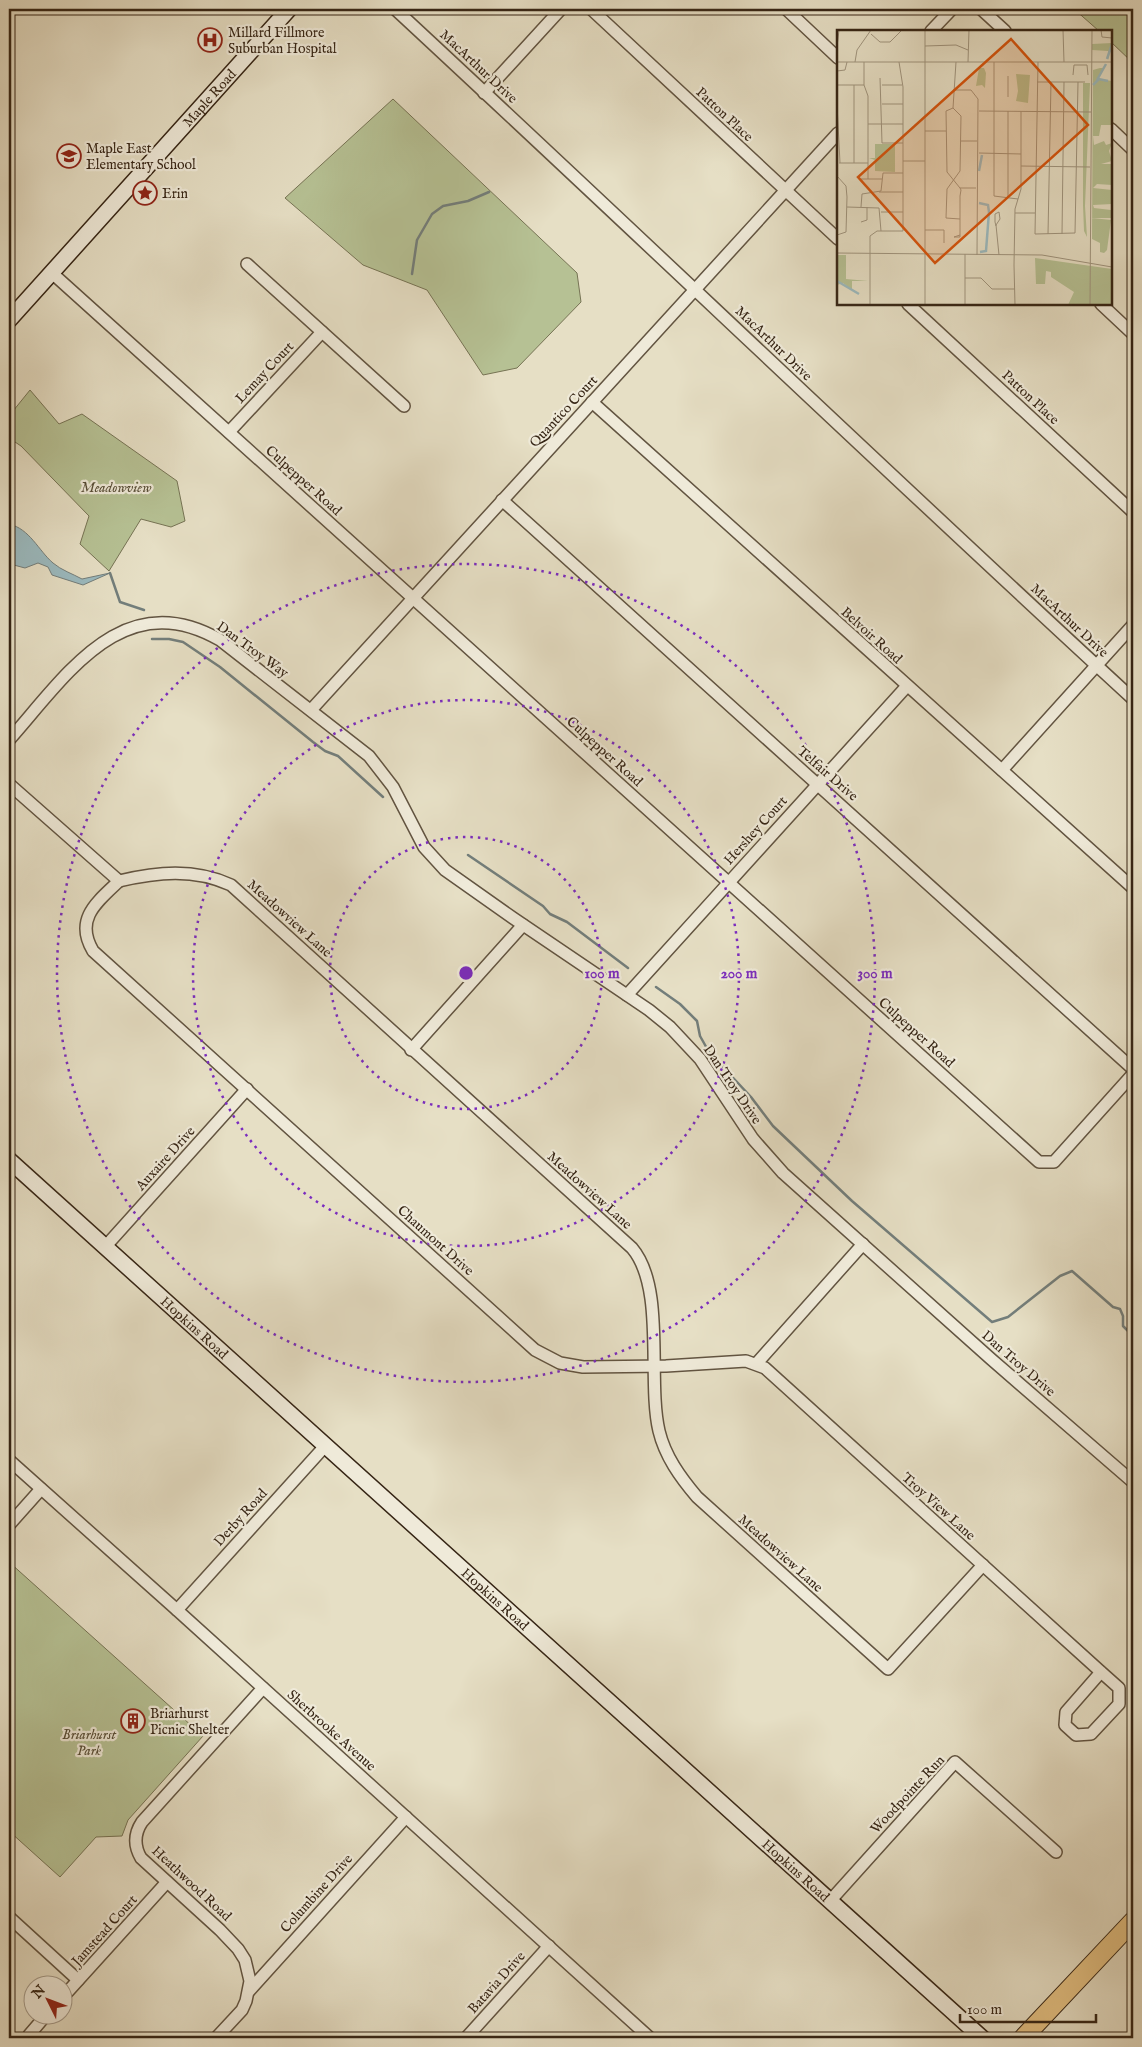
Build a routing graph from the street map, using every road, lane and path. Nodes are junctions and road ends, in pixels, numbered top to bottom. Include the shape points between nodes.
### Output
1 (289, 9) edge
2 (395, 9) edge
3 (561, 9) edge
4 (591, 9) edge
5 (786, 9) edge
6 (952, 9) edge
7 (981, 9) edge
8 (932, 30) edge
9 (1004, 30) edge
10 (837, 57) edge
11 (484, 92) junction
12 (1112, 130) edge
13 (837, 134) edge
14 (1133, 150) edge
15 (786, 191) junction
16 (837, 238) edge
17 (248, 264) dead end
18 (52, 273) junction
19 (696, 289) junction
20 (909, 305) edge
21 (1102, 305) edge
22 (9, 320) edge
23 (322, 332) junction
24 (1133, 334) edge
25 (592, 402) junction
26 (404, 406) dead end
27 (229, 432) junction
28 (502, 500) junction
29 (1133, 512) edge
30 (412, 599) junction
31 (1133, 625) edge
32 (1097, 665) junction
33 (907, 686) junction
34 (1133, 699) edge
35 (311, 710) junction
36 (9, 740) edge
37 (1002, 770) junction
38 (9, 784) edge
39 (818, 784) junction
40 (119, 881) junction
41 (729, 882) junction
42 (1133, 888) edge
43 (523, 925) junction
44 (627, 995) junction
45 (412, 1050) junction
46 (1133, 1068) edge
47 (1133, 1074) edge
48 (247, 1089) junction
49 (9, 1160) edge
50 (863, 1244) junction
51 (105, 1247) junction
52 (756, 1363) junction
53 (654, 1367) junction
54 (326, 1445) junction
55 (9, 1460) edge
56 (1133, 1482) edge
57 (41, 1489) junction
58 (9, 1525) edge
59 (983, 1565) junction
60 (177, 1610) junction
61 (1101, 1672) junction
62 (263, 1688) junction
63 (406, 1817) junction
64 (1056, 1852) dead end
65 (167, 1882) junction
66 (830, 1901) junction
67 (9, 1917) edge
68 (1133, 1921) edge
69 (549, 1946) junction
70 (78, 1980) junction
71 (72, 1987) edge
72 (249, 1991) junction
73 (38, 2024) edge
74 (29, 2035) dead end
75 (216, 2038) edge
76 (466, 2038) edge
77 (650, 2038) edge
78 (982, 2038) edge
79 (1024, 2038) edge

1 - 18 street, Maple Road
2 - 11 street, MacArthur Drive
3 - 11 street
4 - 15 street, Patton Place
5 - 10 street
6 - 8 street
7 - 9 street
11 - 19 street, MacArthur Drive
12 - 14 street
13 - 15 street, Quantico Court
15 - 16 street, Patton Place
15 - 19 street, Quantico Court
17 - 23 street
18 - 22 street, Maple Road
18 - 27 street, Culpepper Road
19 - 25 street, Quantico Court
19 - 32 street, MacArthur Drive
20 - 29 street, Patton Place
21 - 24 street
23 - 26 street
23 - 27 street, Lemay Court
25 - 28 street, Quantico Court
25 - 33 street, Belvoir Road
27 - 30 street, Culpepper Road
28 - 30 street, Quantico Court
28 - 39 street, Telfair Drive
30 - 35 street, Quantico Court
30 - 41 street, Culpepper Road
31 - 32 street
32 - 34 street, MacArthur Drive
32 - 37 street
33 - 37 street, Belvoir Road
33 - 39 street, Hershey Court
35 - 36 street, Dan Troy Way via 208,633 181,624 156,623 124,630 93,648
35 - 43 street, Dan Troy Drive via 369,756 382,771 434,859
37 - 42 street, Belvoir Road
38 - 40 street
39 - 41 street, Hershey Court
39 - 46 street, Telfair Drive
40 - 45 street, Meadowview Lane via 181,872 208,876 230,885
40 - 48 street, Chaumont Drive via 93,906 88,917 86,933 93,951
41 - 44 street, Hershey Court
41 - 47 street, Culpepper Road via 1038,1162 1054,1162
43 - 44 street, Dan Troy Drive
43 - 45 street
44 - 50 street, Dan Troy Drive via 689,1046 767,1157
45 - 53 street, Meadowview Lane via 638,1256 647,1276 652,1310
48 - 51 street, Auxaire Drive
48 - 53 street, Chaumont Drive via 535,1350 572,1366
49 - 51 street, Hopkins Road
50 - 52 street
50 - 56 street, Dan Troy Drive
51 - 54 street, Hopkins Road
52 - 53 street, Chaumont Drive
52 - 59 street, Troy View Lane via 775,1376
53 - 59 street, Meadowview Lane via 660,1432 669,1457 686,1484 888,1669
54 - 60 street, Derby Road
54 - 66 street, Hopkins Road
55 - 57 street, Sherbrooke Avenue
57 - 58 street
57 - 60 street, Sherbrooke Avenue
59 - 61 street, Troy View Lane
60 - 62 street, Sherbrooke Avenue
61 - 61 street, Troy View Lane via 1118,1688 1118,1704 1091,1734 1076,1735 1065,1726 1066,1712
62 - 63 street, Sherbrooke Avenue
62 - 65 street, Heathwood Road via 138,1828 137,1851
63 - 69 street, Sherbrooke Avenue
63 - 72 street, Columbine Drive
64 - 66 street, Woodpointe Run via 955,1762
65 - 70 street, Jamstead Court
65 - 72 street, Heathwood Road via 238,1949 249,1969
66 - 78 street, Hopkins Road
67 - 70 street
68 - 79 main road
69 - 76 street, Batavia Drive
69 - 77 street, Sherbrooke Avenue
70 - 71 street, Jamstead Court
72 - 75 street, Heathwood Road via 242,2010
73 - 74 street

